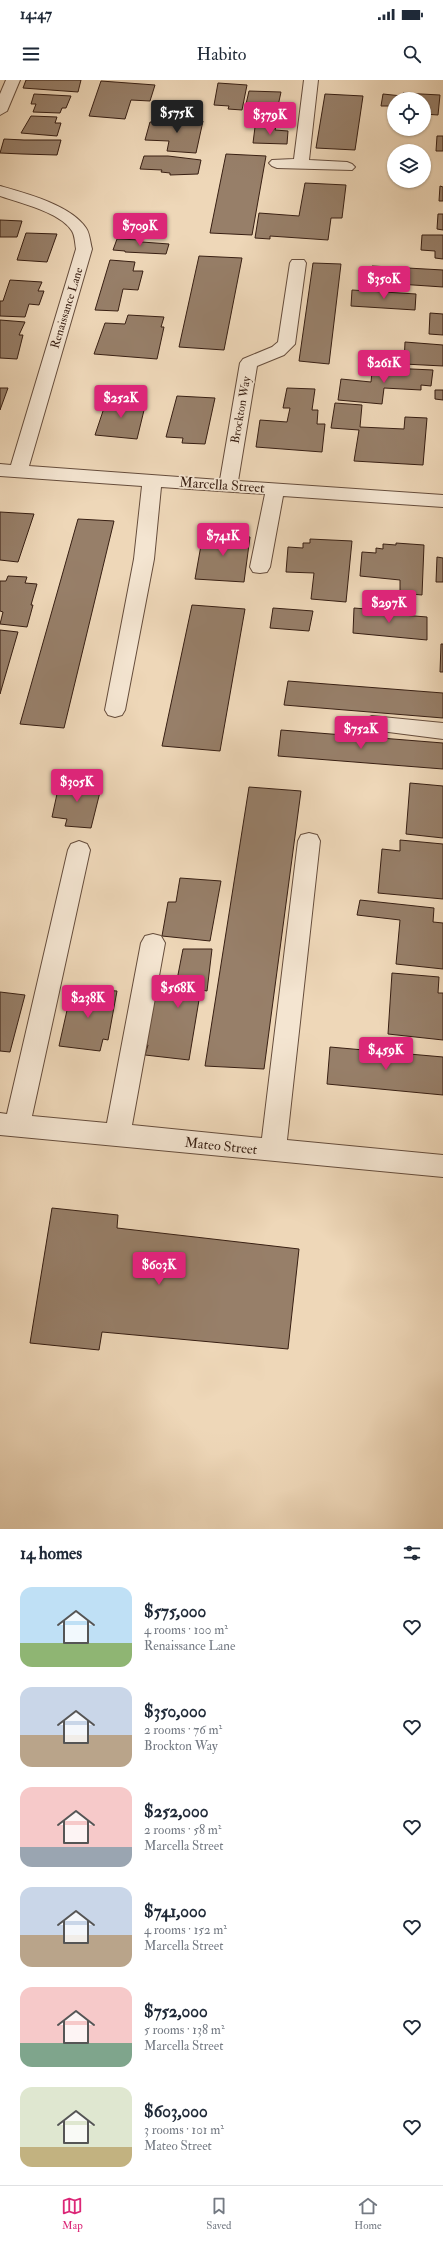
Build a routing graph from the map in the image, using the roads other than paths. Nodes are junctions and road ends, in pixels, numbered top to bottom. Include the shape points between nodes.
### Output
1 (12, 80) edge
2 (311, 80) edge
3 (0, 111) edge
4 (277, 163) dead end
5 (301, 164) junction
6 (347, 167) dead end
7 (0, 191) edge
8 (298, 263) dead end
9 (9, 471) edge
10 (152, 480) junction
11 (228, 485) junction
12 (275, 489) junction
13 (443, 501) edge
14 (260, 567) dead end
15 (115, 710) dead end
16 (372, 724) dead end
17 (443, 731) edge
18 (309, 841) dead end
19 (79, 850) dead end
20 (153, 943) dead end
21 (9, 1125) edge
22 (117, 1135) junction
23 (273, 1151) junction
24 (443, 1166) edge

1 - 3 street
2 - 5 street
4 - 5 street
5 - 6 street
7 - 9 street, Renaissance Lane via 36,203 65,217 79,229 84,249
8 - 11 street, Brockton Way via 286,344 278,351 249,363
9 - 10 street, Marcella Street
10 - 11 street, Marcella Street
10 - 15 street via 144,559
11 - 12 street, Marcella Street
12 - 13 street, Marcella Street
12 - 14 street
16 - 17 street
18 - 23 street
19 - 21 street
20 - 22 street
21 - 22 street, Mateo Street
22 - 23 street, Mateo Street
23 - 24 street, Mateo Street

